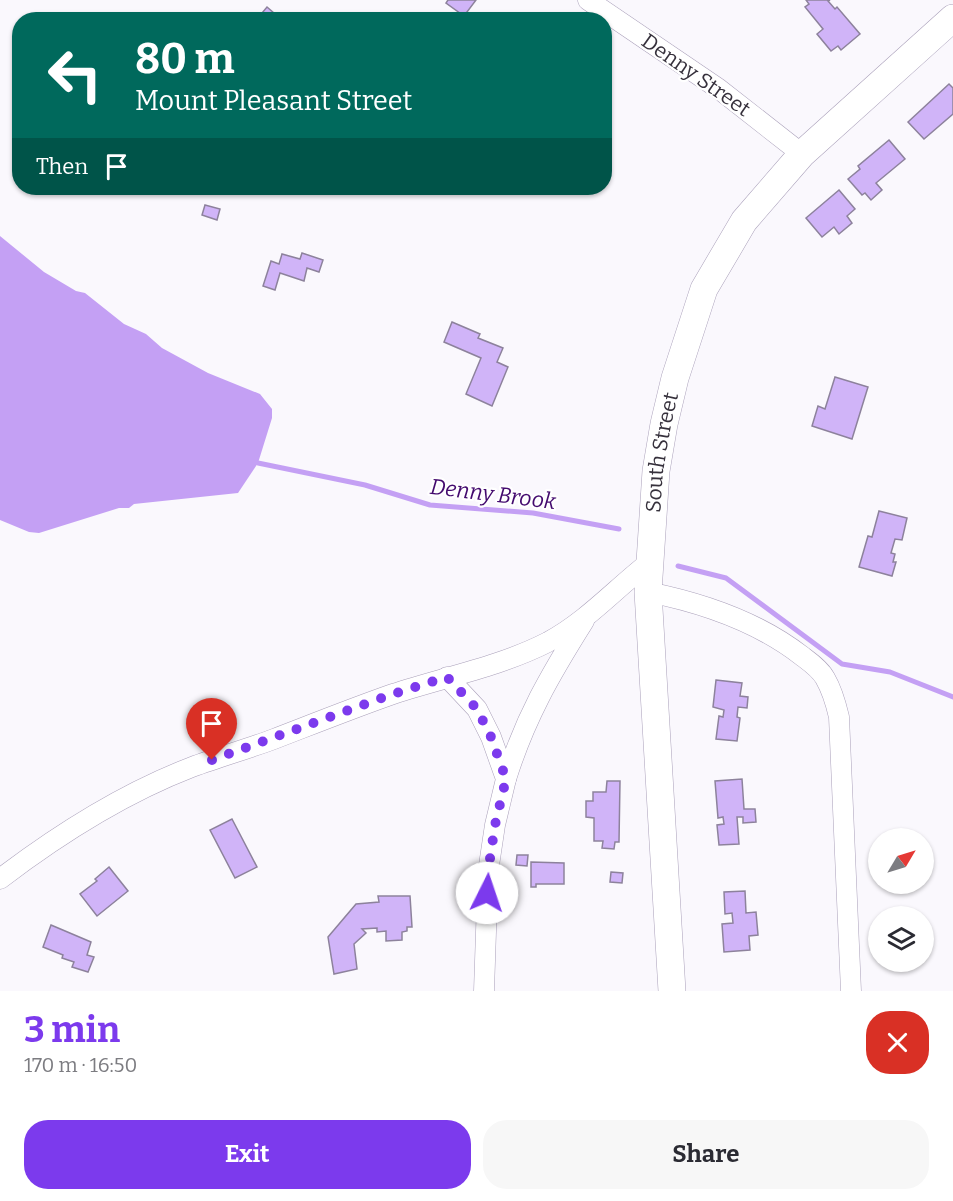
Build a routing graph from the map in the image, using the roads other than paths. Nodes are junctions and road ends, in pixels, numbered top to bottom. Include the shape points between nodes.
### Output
1 (588, 0) edge
2 (606, 12) edge
3 (612, 16) edge
4 (953, 18) edge
5 (802, 154) junction
6 (651, 561) junction
7 (648, 592) junction
8 (587, 617) junction
9 (447, 677) junction
10 (506, 779) junction
11 (0, 879) edge
12 (484, 991) edge
13 (672, 991) edge
14 (851, 991) edge

1 - 2 street, Denny Street
3 - 5 street, Denny Street via 719,89
4 - 5 main road, South Street
5 - 6 main road, South Street via 744,221 704,289 664,424 656,471
6 - 7 main road, South Street
6 - 8 street
7 - 13 main road, South Street
7 - 14 street via 699,604 743,621 789,646 824,676 839,717
8 - 9 street via 511,659
8 - 10 street via 543,688
9 - 10 street via 477,709
9 - 11 street via 154,783 79,823
10 - 12 street via 488,872

